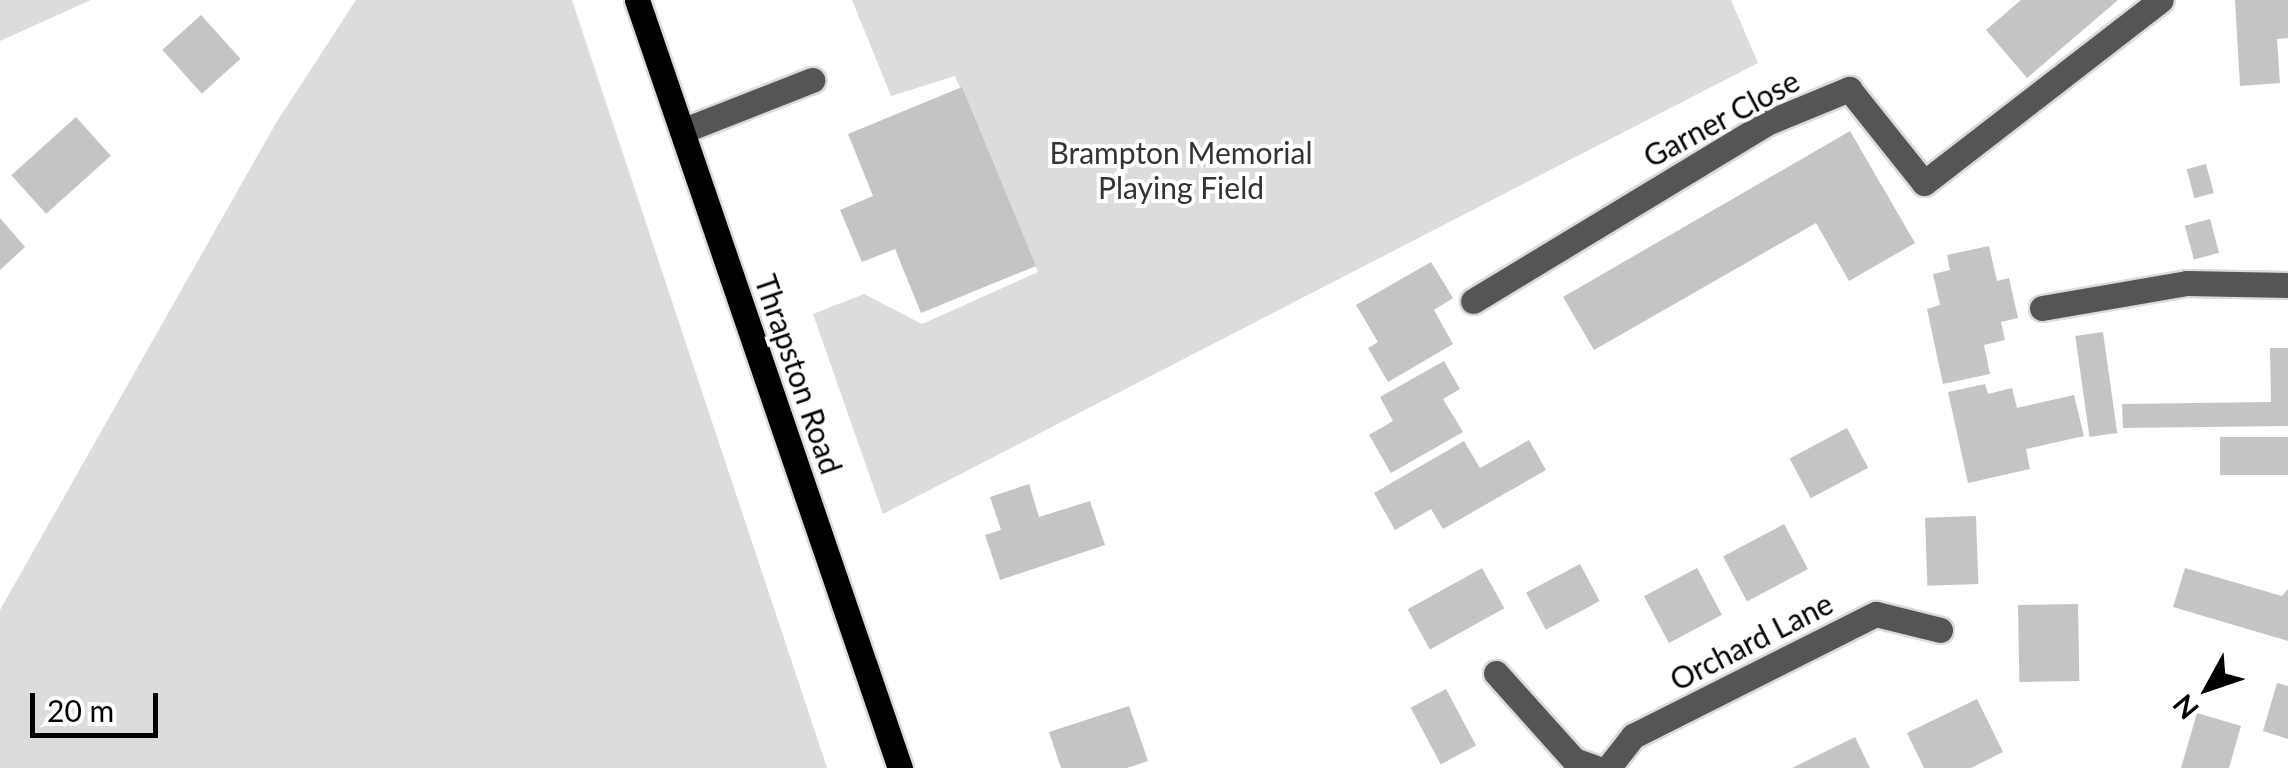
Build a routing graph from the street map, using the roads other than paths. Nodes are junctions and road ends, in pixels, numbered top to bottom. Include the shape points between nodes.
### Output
1 (637, 0) edge
2 (2161, 0) edge
3 (812, 80) dead end
4 (682, 132) junction
5 (2288, 285) edge
6 (1473, 301) dead end
7 (2042, 308) dead end
8 (1940, 630) dead end
9 (1496, 673) dead end
10 (900, 768) edge
11 (1596, 768) edge
12 (1608, 768) edge

1 - 4 main road, Thrapston Road
2 - 6 street, Garner Close via 1924,183 1849,89 1769,122
3 - 4 street
4 - 10 main road, Thrapston Road
5 - 7 street via 2187,283
8 - 12 street, Orchard Lane via 1876,614 1633,736
9 - 11 street via 1574,760

